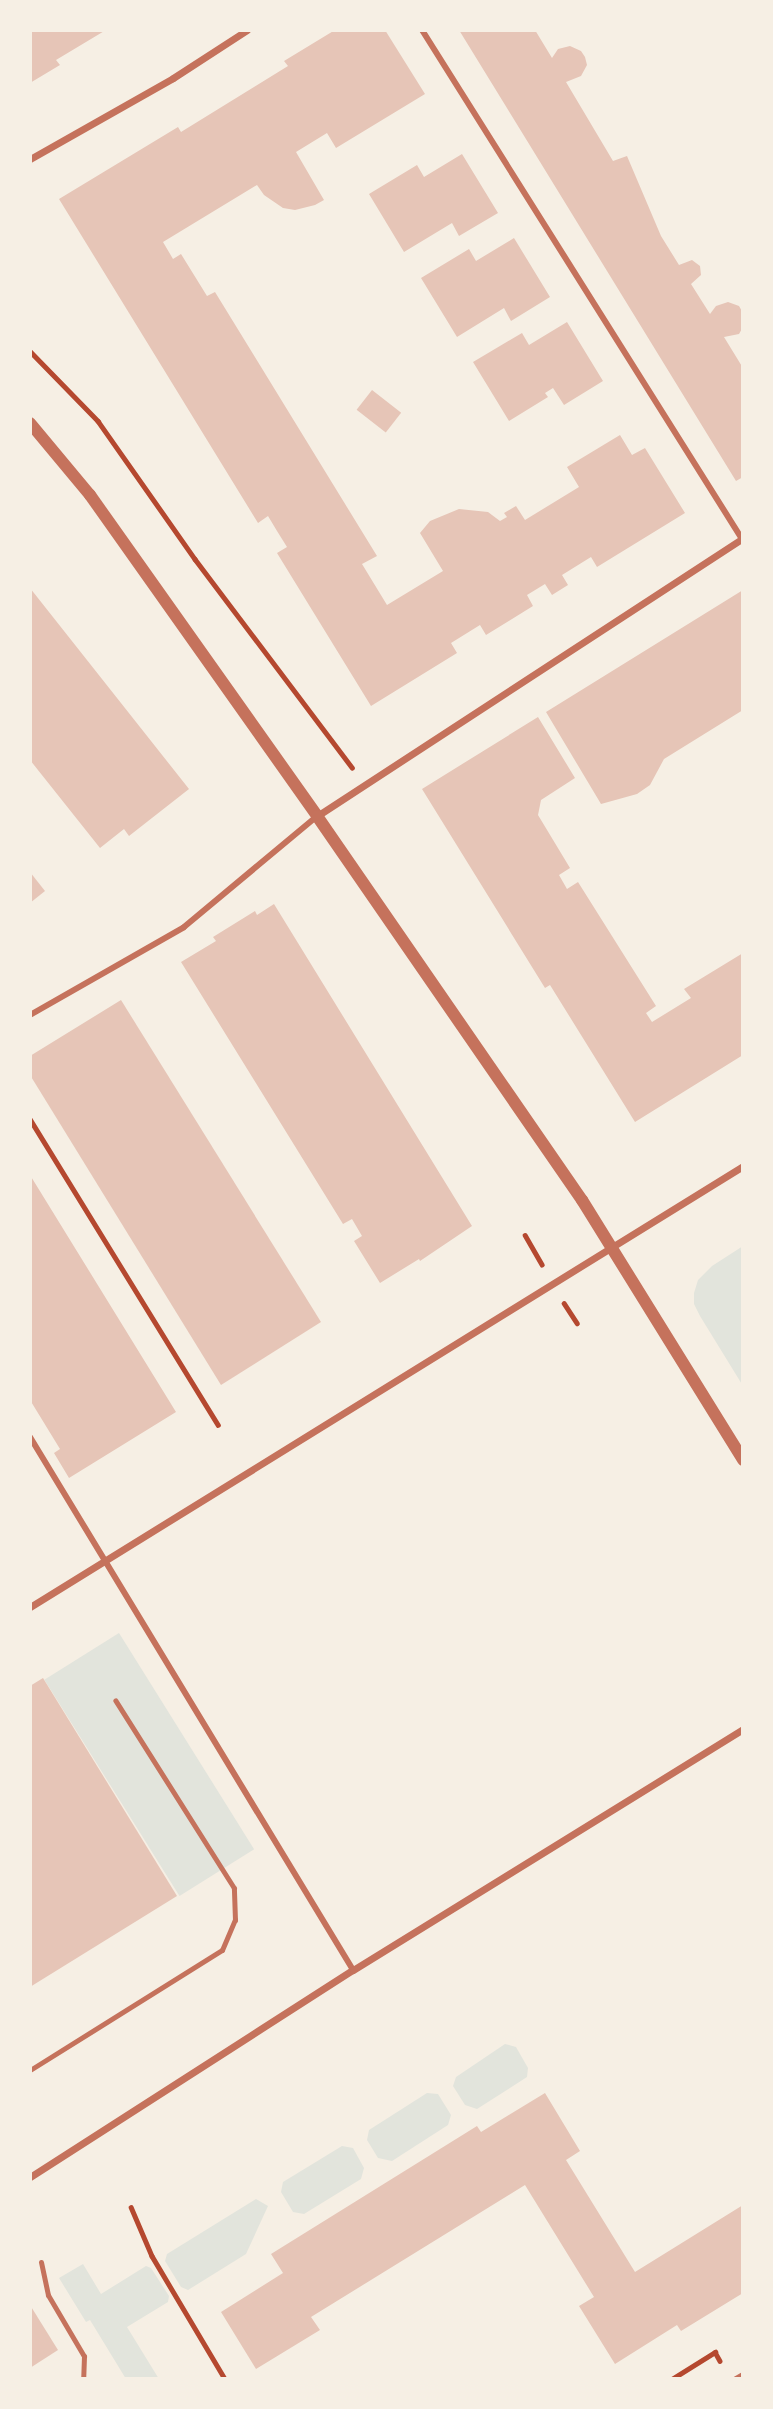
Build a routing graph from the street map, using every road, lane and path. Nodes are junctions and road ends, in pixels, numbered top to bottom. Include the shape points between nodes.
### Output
1 (247, 30) edge
2 (422, 30) edge
3 (30, 159) edge
4 (30, 351) edge
5 (30, 423) edge
6 (743, 538) edge
7 (365, 784) junction
8 (317, 816) junction
9 (30, 1015) edge
10 (30, 1119) edge
11 (743, 1166) edge
12 (612, 1246) junction
13 (218, 1425) dead end
14 (30, 1437) edge
15 (743, 1460) edge
16 (105, 1559) junction
17 (30, 1607) edge
18 (115, 1700) dead end
19 (743, 1729) edge
20 (353, 1970) junction
21 (30, 2070) edge
22 (30, 2177) edge
23 (131, 2207) dead end
24 (41, 2262) dead end
25 (726, 2370) dead end
26 (743, 2375) edge
27 (83, 2379) edge
28 (225, 2379) edge
29 (672, 2379) edge
30 (736, 2379) edge

1 - 3 street
2 - 6 street
4 - 7 path via 98,421 195,559
5 - 8 street via 90,495
6 - 7 street
7 - 8 street
8 - 9 street via 184,927
8 - 12 street
10 - 13 path
11 - 12 street
12 - 15 street
12 - 16 street
14 - 16 street
16 - 17 street
16 - 20 street
18 - 21 lane via 234,1888 235,1920 222,1950
19 - 20 street
20 - 22 street
23 - 28 path via 152,2256
24 - 27 lane via 48,2295 84,2356
25 - 29 path via 715,2352
26 - 30 street

